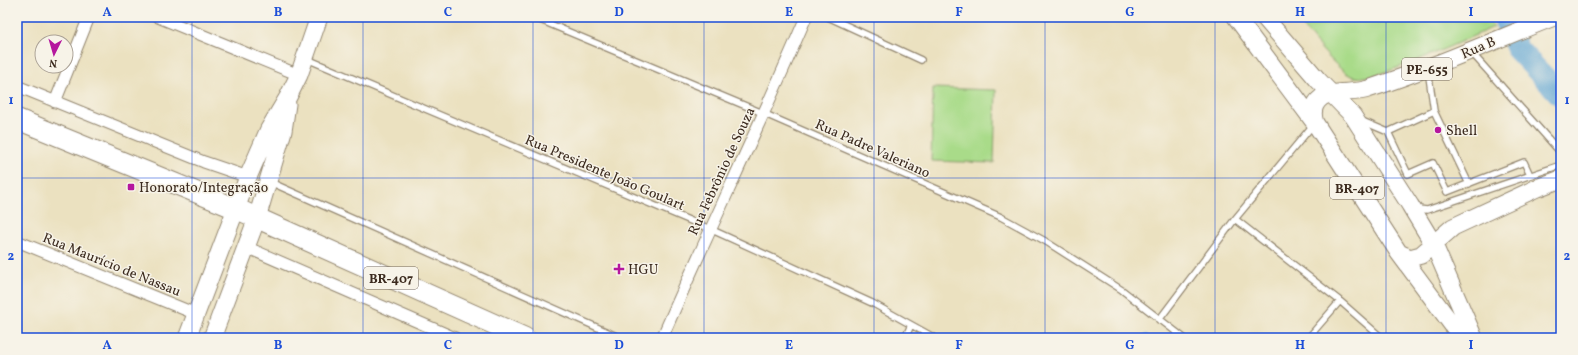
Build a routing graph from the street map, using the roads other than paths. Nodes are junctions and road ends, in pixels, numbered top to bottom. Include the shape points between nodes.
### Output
1 (89, 17) edge
2 (158, 17) edge
3 (319, 17) edge
4 (533, 17) edge
5 (806, 17) edge
6 (828, 17) edge
7 (1236, 17) edge
8 (1264, 17) edge
9 (1554, 17) edge
10 (1470, 51) junction
11 (304, 58) junction
12 (922, 60) dead end
13 (1428, 68) junction
14 (299, 75) junction
15 (17, 86) edge
16 (1330, 94) junction
17 (288, 97) junction
18 (55, 102) junction
19 (1434, 111) junction
20 (765, 114) junction
21 (1353, 116) junction
22 (17, 119) edge
23 (1315, 123) junction
24 (1388, 132) junction
25 (1561, 153) edge
26 (1561, 165) edge
27 (1530, 175) junction
28 (248, 177) junction
29 (1561, 179) edge
30 (268, 181) junction
31 (1469, 184) junction
32 (1410, 205) junction
33 (1437, 206) junction
34 (237, 209) junction
35 (257, 218) junction
36 (1235, 219) junction
37 (710, 229) junction
38 (1425, 230) junction
39 (17, 241) edge
40 (1434, 245) junction
41 (246, 247) junction
42 (1399, 253) junction
43 (1340, 301) junction
44 (196, 314) junction
45 (1158, 320) junction
46 (911, 325) junction
47 (187, 338) edge
48 (212, 338) edge
49 (455, 338) edge
50 (525, 338) edge
51 (621, 338) edge
52 (662, 338) edge
53 (905, 338) edge
54 (935, 338) edge
55 (1184, 338) edge
56 (1308, 338) edge
57 (1382, 338) edge
58 (1462, 338) edge
59 (1474, 338) edge

1 - 18 street
2 - 14 street
3 - 11 main road
4 - 20 lane, Rua Padre Valeriano
5 - 20 street, Rua Febrônio de Souza
6 - 12 lane
7 - 23 main road, BR-407
8 - 16 main road, BR-407
9 - 10 main road, Rua B / PE-655
10 - 13 main road, Rua B / PE-655
10 - 25 lane
11 - 14 main road
11 - 37 lane, Rua Presidente João Goulart
13 - 16 main road, Rua B / PE-655 via 1366,90
13 - 19 lane
14 - 17 main road
15 - 18 street
16 - 21 main road, BR-407
16 - 23 main road via 1320,98 1316,103 1313,116
17 - 28 main road via 269,129
17 - 30 main road via 283,131
18 - 28 street
19 - 24 lane
19 - 31 lane
20 - 37 street, Rua Febrônio de Souza
20 - 45 lane, Rua Padre Valeriano via 1001,217 1045,241 1122,290
21 - 24 lane
21 - 32 main road, BR-407
22 - 34 highway, BR-407
23 - 36 lane
23 - 42 main road, BR-407
24 - 31 lane via 1408,174 1433,163 1447,192
26 - 27 lane
27 - 31 lane via 1524,162
27 - 33 lane
28 - 34 main road
29 - 40 main road via 1453,227
30 - 35 main road
30 - 51 lane
32 - 33 lane via 1421,210
32 - 38 main road, BR-407
33 - 38 lane via 1426,217
34 - 35 highway, BR-407
34 - 44 main road
35 - 41 main road
35 - 50 highway, BR-407
36 - 43 lane
36 - 45 lane
37 - 46 lane, Rua Presidente João Goulart via 872,303
37 - 52 street, Rua Febrônio de Souza
38 - 40 main road, BR-407
39 - 44 street, Rua Maurício de Nassau
40 - 42 main road via 1415,258
40 - 59 main road, BR-407
41 - 48 main road
41 - 49 street
42 - 58 main road, BR-407
43 - 56 lane
43 - 57 lane
44 - 47 main road
45 - 55 lane, Rua Padre Valeriano
46 - 53 lane
46 - 54 lane, Rua Presidente João Goulart

